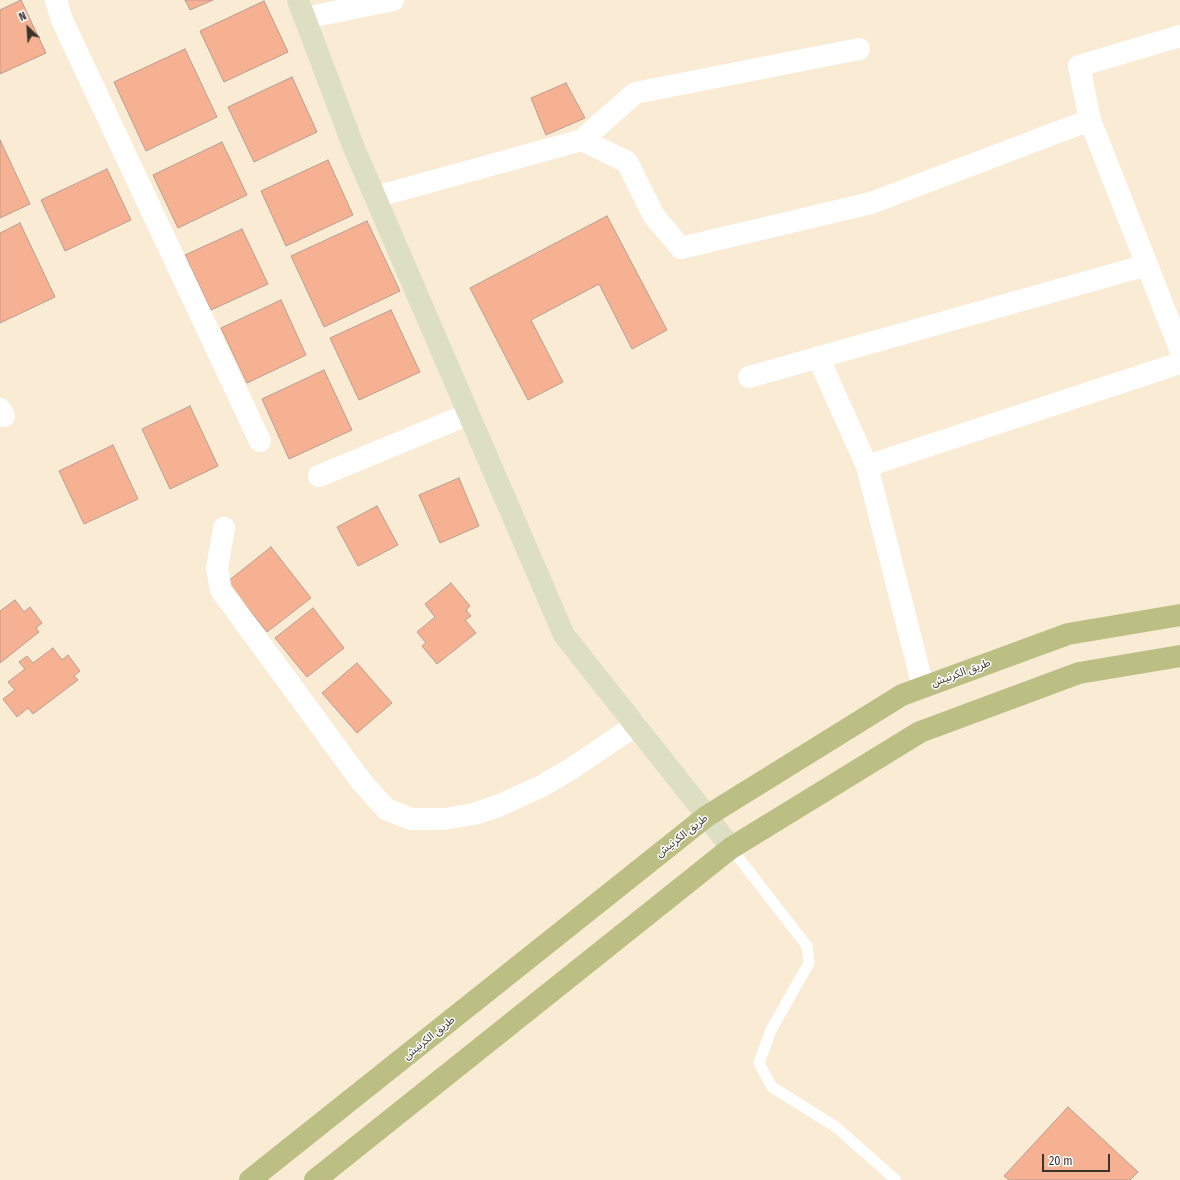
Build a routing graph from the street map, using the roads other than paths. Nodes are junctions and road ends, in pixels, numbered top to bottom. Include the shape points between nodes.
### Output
1 (56, 0) edge
2 (393, 0) edge
3 (302, 9) edge
4 (1180, 36) edge
5 (859, 49) dead end
6 (1090, 120) junction
7 (582, 140) junction
8 (375, 197) junction
9 (1147, 265) junction
10 (1180, 349) edge
11 (818, 358) junction
12 (1180, 363) edge
13 (749, 377) dead end
14 (469, 414) junction
15 (260, 440) dead end
16 (867, 466) junction
17 (319, 476) dead end
18 (224, 528) dead end
19 (1180, 615) edge
20 (1180, 656) edge
21 (923, 687) junction
22 (636, 725) junction
23 (708, 816) junction
24 (731, 848) junction
25 (250, 1180) edge
26 (315, 1180) edge
27 (896, 1180) edge

1 - 15 street via 62,20
2 - 3 street
3 - 8 street
4 - 6 street via 1079,66
5 - 7 street via 635,93
6 - 7 street via 871,203 681,248 654,216 627,162
6 - 9 street
7 - 8 street
8 - 14 street
9 - 10 street
9 - 11 street
11 - 13 street
11 - 16 street
12 - 16 street
14 - 17 street
14 - 22 street via 564,635
16 - 21 street
18 - 22 street via 217,569 221,590 361,781 386,809 411,819 444,819 474,814 498,806 521,797 571,769
19 - 21 main road, طريق الكرنيش via 1068,634
20 - 24 main road via 1079,673 920,732
21 - 23 main road, طريق الكرنيش via 902,695
22 - 23 street
23 - 24 street
23 - 25 main road, طريق الكرنيش
24 - 26 main road
24 - 27 lane via 807,946 809,963 771,1030 759,1063 772,1087 836,1127

